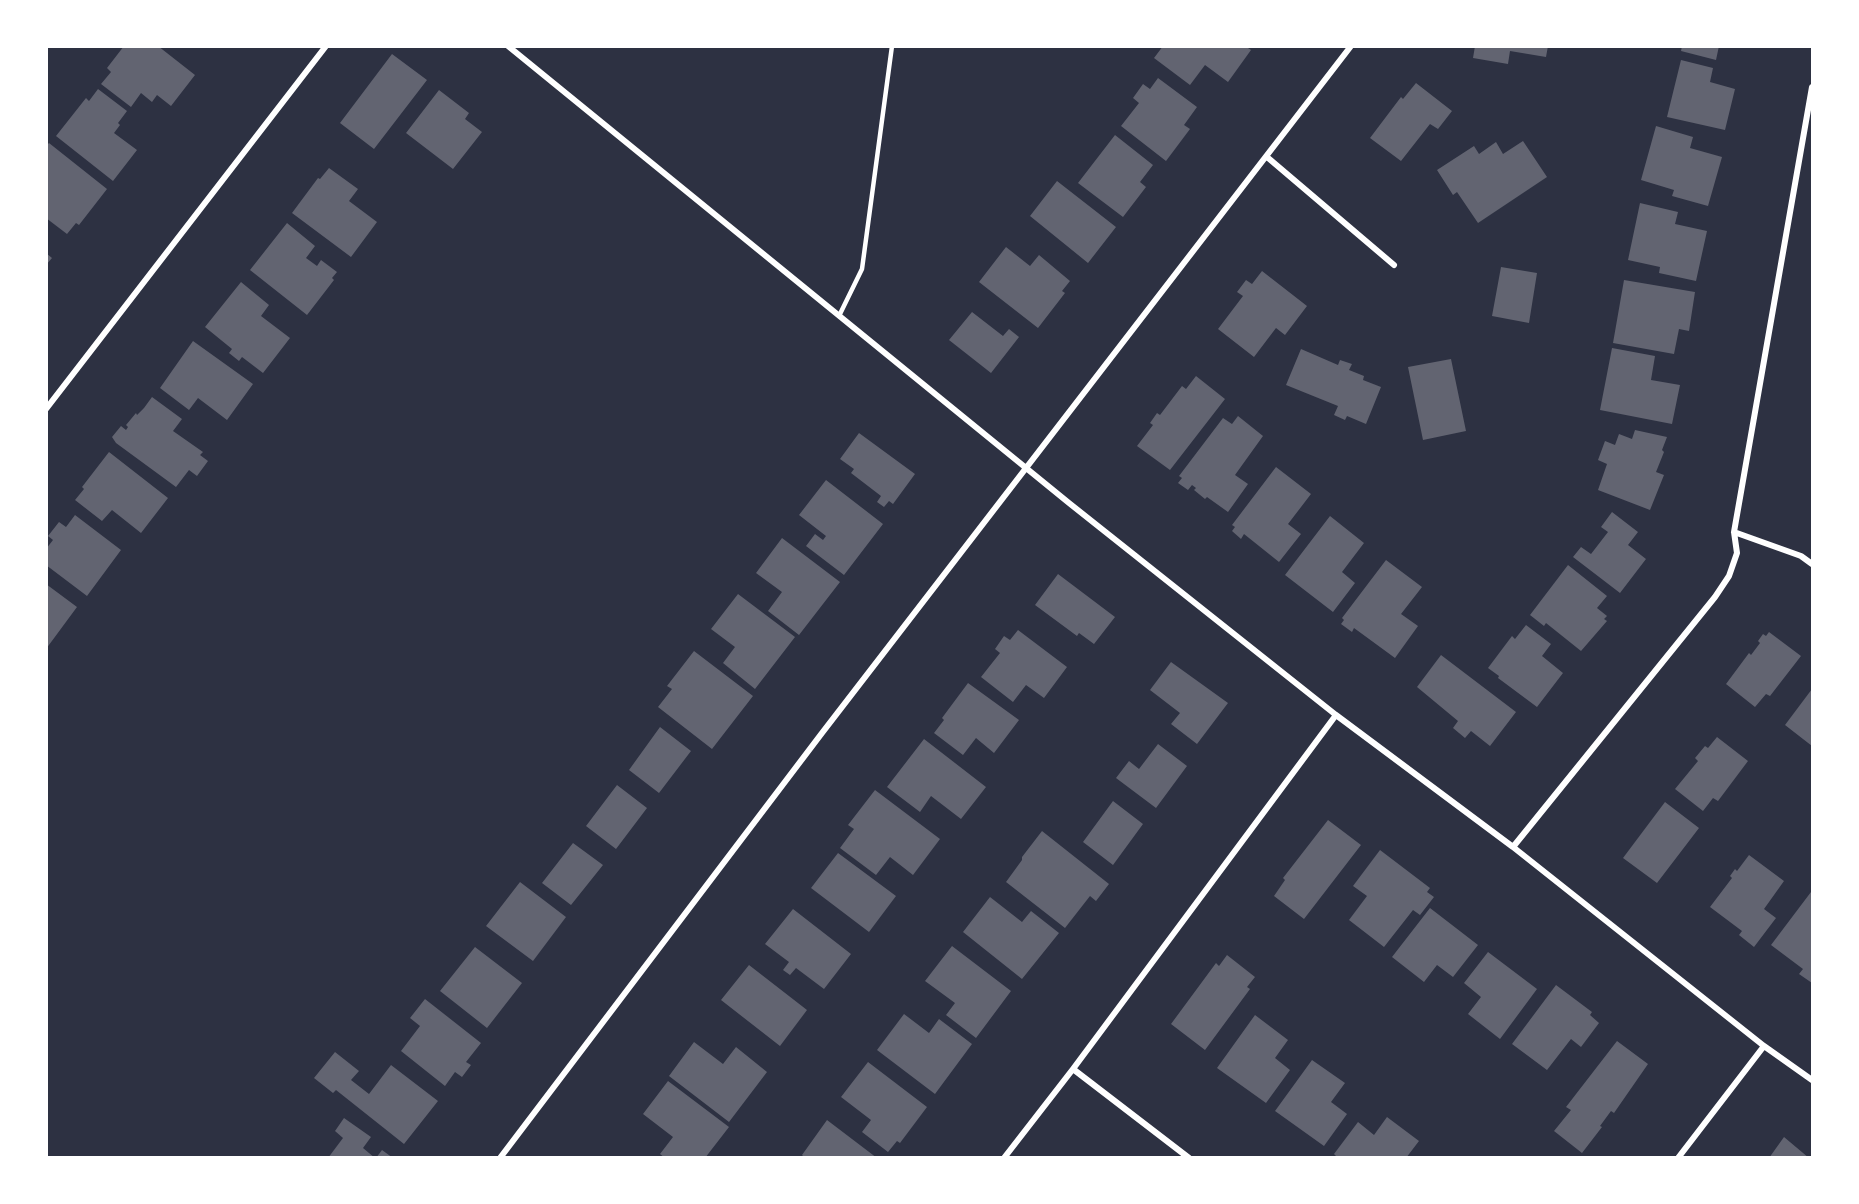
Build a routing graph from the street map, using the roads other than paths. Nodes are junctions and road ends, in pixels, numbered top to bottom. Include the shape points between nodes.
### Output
1 (326, 46) edge
2 (508, 46) edge
3 (892, 46) edge
4 (1351, 46) edge
5 (1812, 87) edge
6 (1267, 157) junction
7 (1394, 265) dead end
8 (839, 316) junction
9 (46, 409) edge
10 (1027, 468) junction
11 (1734, 532) junction
12 (1812, 564) edge
13 (1336, 715) junction
14 (1513, 847) junction
15 (1764, 1046) junction
16 (1073, 1069) junction
17 (1812, 1080) edge
18 (500, 1158) edge
19 (1004, 1158) edge
20 (1189, 1158) edge
21 (1678, 1158) edge

1 - 9 street
2 - 8 street
3 - 8 lane via 862,269
4 - 6 street
5 - 11 street
6 - 7 street
6 - 10 street
8 - 10 street
10 - 13 street
10 - 18 street
11 - 12 street via 1801,556
11 - 14 street via 1737,553 1729,576 1715,597
13 - 14 street
13 - 16 street
14 - 15 street
15 - 17 street
15 - 21 street
16 - 19 street
16 - 20 street

